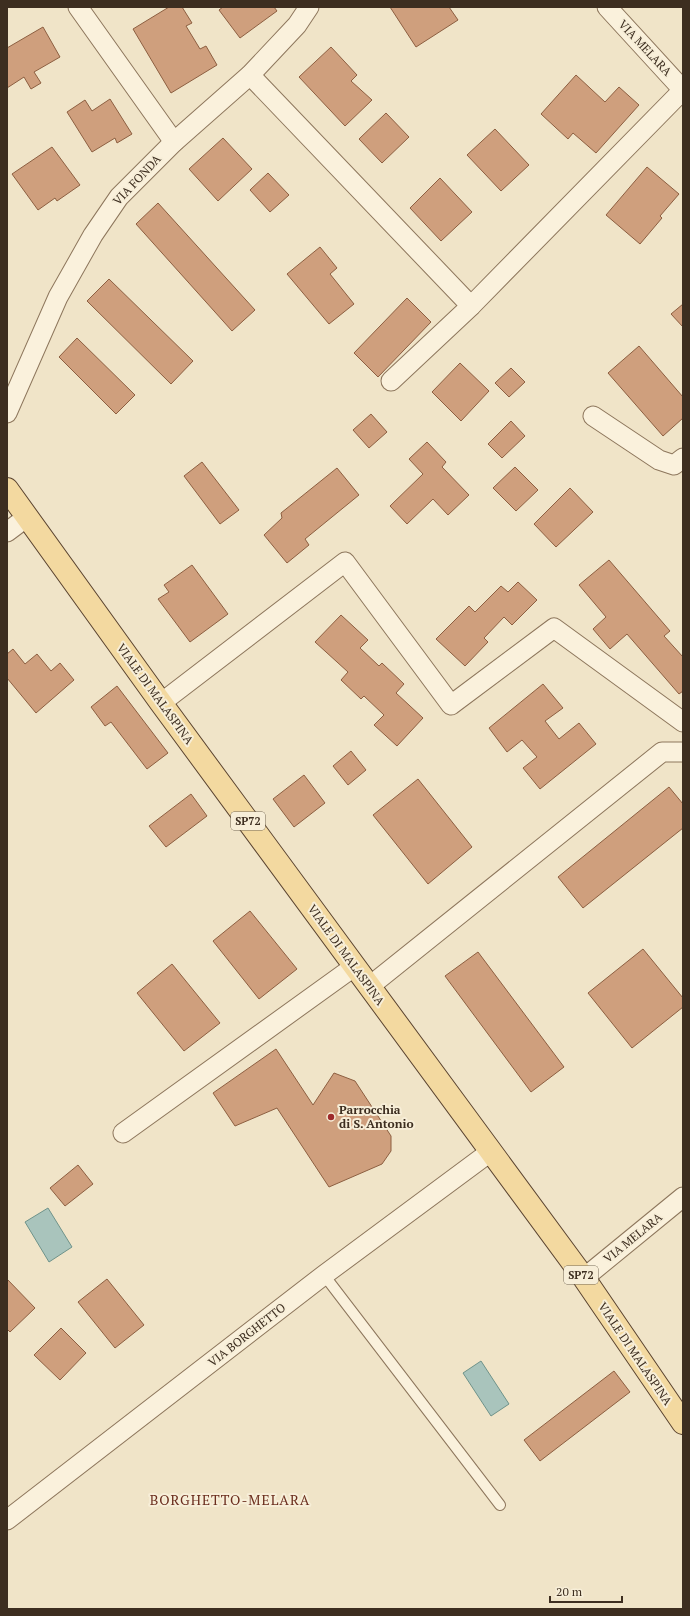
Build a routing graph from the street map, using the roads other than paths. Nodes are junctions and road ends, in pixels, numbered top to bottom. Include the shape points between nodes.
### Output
1 (78, 7) edge
2 (309, 7) edge
3 (607, 7) edge
4 (250, 75) junction
5 (683, 90) edge
6 (174, 142) junction
7 (472, 306) junction
8 (391, 381) dead end
9 (7, 413) edge
10 (592, 416) dead end
11 (683, 458) edge
12 (7, 489) edge
13 (27, 517) junction
14 (7, 532) edge
15 (161, 703) junction
16 (683, 722) edge
17 (683, 752) edge
18 (355, 966) junction
19 (370, 986) junction
20 (123, 1133) dead end
21 (490, 1152) junction
22 (683, 1197) edge
23 (324, 1275) junction
24 (584, 1278) junction
25 (683, 1423) edge
26 (500, 1505) dead end
27 (7, 1520) edge

1 - 6 street
2 - 4 street, VIA FONDA via 297,25
3 - 5 street, VIA MELARA
4 - 6 street, VIA FONDA
4 - 7 street
5 - 7 street
6 - 9 street, VIA FONDA via 119,197 93,234 58,297
7 - 8 street
10 - 11 street via 659,460 674,465
12 - 13 main road, VIALE DI MALASPINA / SP72
13 - 14 street
13 - 15 main road, VIALE DI MALASPINA / SP72
15 - 16 street via 345,562 451,705 554,628
15 - 18 main road, VIALE DI MALASPINA / SP72
17 - 19 street via 662,752
18 - 19 main road, VIALE DI MALASPINA / SP72
18 - 20 street
19 - 21 main road, VIALE DI MALASPINA / SP72
21 - 23 street, VIA BORGHETTO
21 - 24 main road, VIALE DI MALASPINA / SP72
22 - 24 street, VIA MELARA
23 - 26 lane
23 - 27 street, VIA BORGHETTO
24 - 25 main road, VIALE DI MALASPINA / SP72

